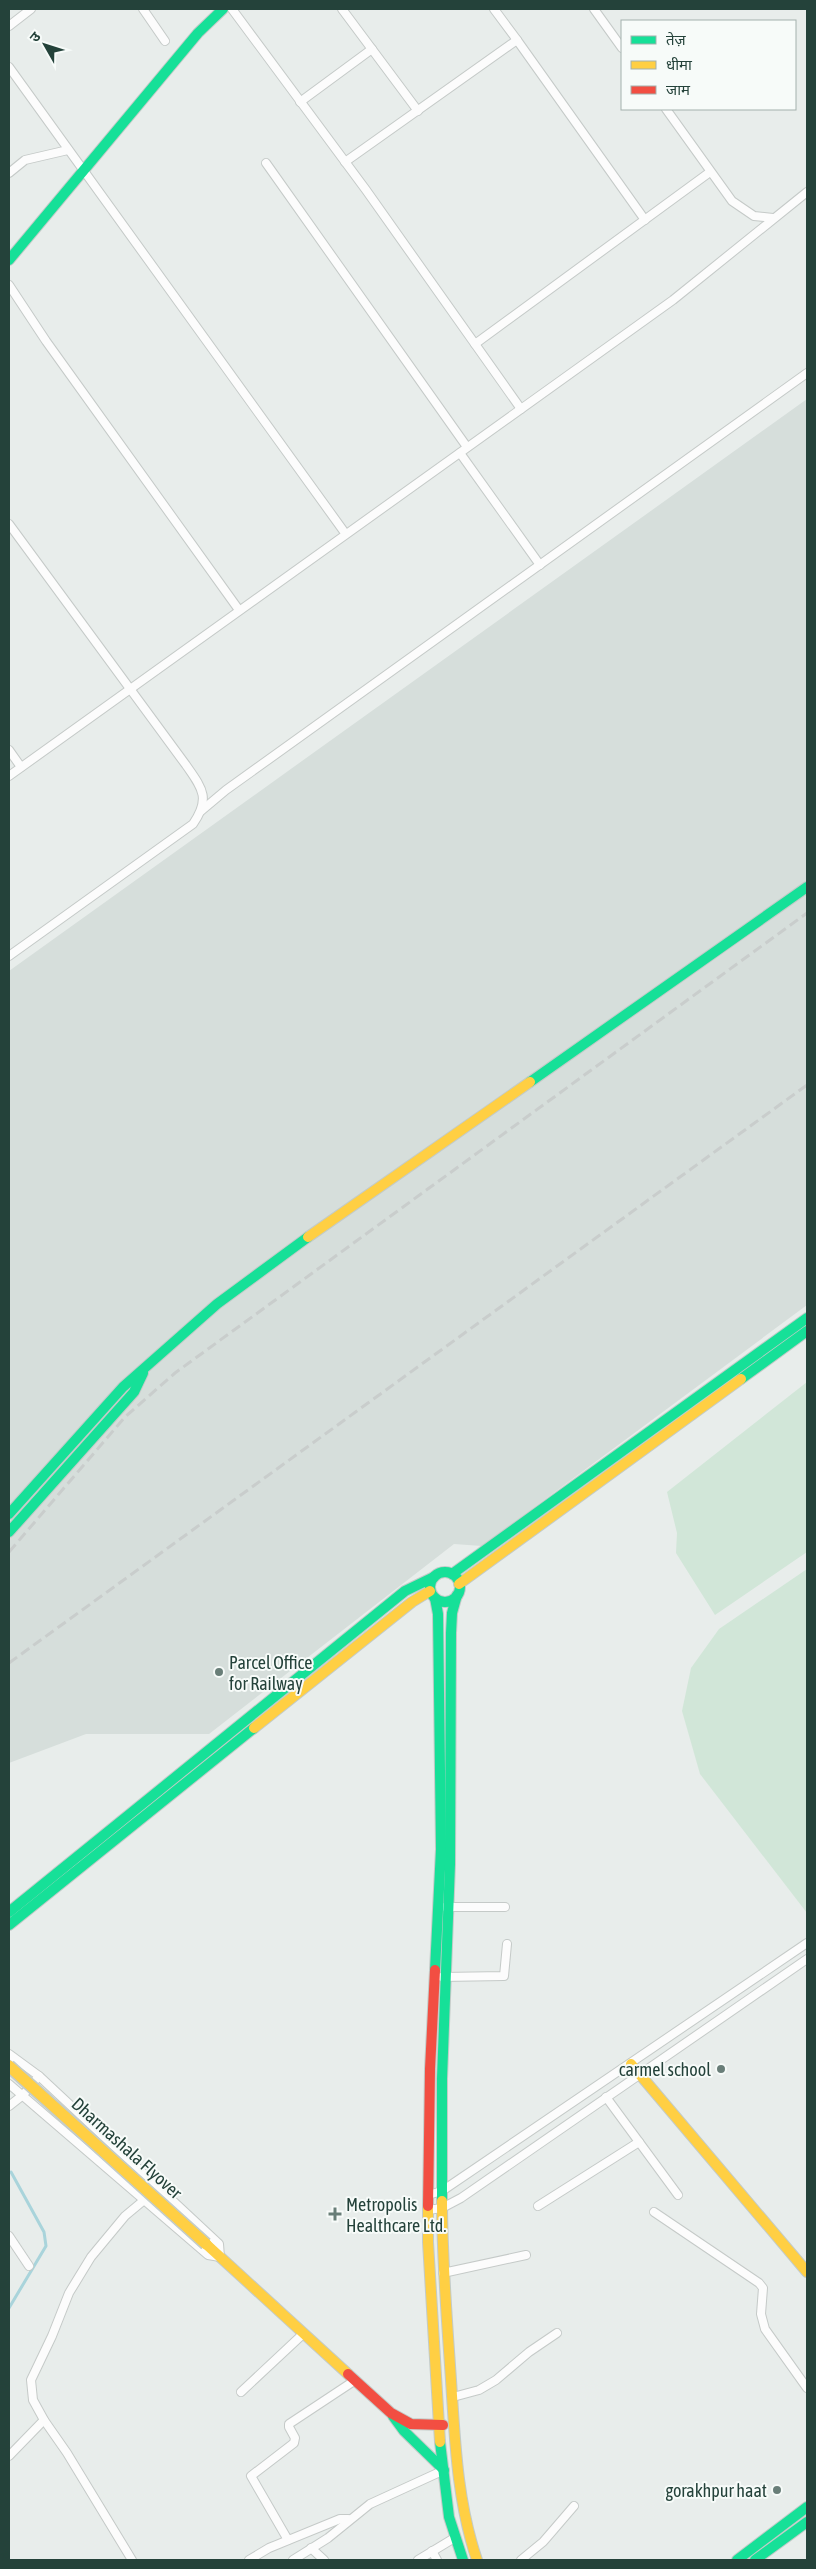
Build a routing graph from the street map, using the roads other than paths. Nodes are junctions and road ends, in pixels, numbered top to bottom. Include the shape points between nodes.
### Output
1 (16, 9) edge
2 (31, 9) edge
3 (143, 9) edge
4 (223, 9) edge
5 (232, 9) edge
6 (342, 9) edge
7 (494, 9) edge
8 (594, 9) edge
9 (21, 16) junction
10 (9, 26) edge
11 (517, 40) junction
12 (165, 41) dead end
13 (621, 47) edge
14 (372, 49) junction
15 (9, 68) edge
16 (12, 77) edge
17 (300, 102) junction
18 (667, 110) edge
19 (418, 111) junction
20 (68, 150) junction
21 (345, 162) junction
22 (266, 164) dead end
23 (82, 171) junction
24 (710, 172) junction
25 (9, 173) edge
26 (807, 192) edge
27 (773, 218) junction
28 (645, 220) junction
29 (9, 260) edge
30 (9, 285) edge
31 (475, 344) junction
32 (807, 373) edge
33 (521, 409) junction
34 (467, 448) junction
35 (460, 453) junction
36 (9, 524) edge
37 (345, 533) junction
38 (540, 565) junction
39 (239, 610) junction
40 (130, 689) junction
41 (9, 750) edge
42 (21, 767) junction
43 (9, 776) edge
44 (201, 811) junction
45 (807, 887) edge
46 (9, 956) edge
47 (807, 1318) edge
48 (807, 1331) edge
49 (145, 1370) junction
50 (9, 1514) edge
51 (9, 1532) edge
52 (434, 1577) junction
53 (456, 1579) junction
54 (432, 1594) junction
55 (457, 1595) junction
56 (443, 1907) junction
57 (505, 1907) dead end
58 (9, 1912) edge
59 (9, 1925) edge
60 (807, 1943) edge
61 (507, 1944) dead end
62 (807, 1958) edge
63 (440, 1977) junction
64 (9, 2054) edge
65 (631, 2064) junction
66 (9, 2066) edge
67 (640, 2073) junction
68 (38, 2076) junction
69 (9, 2084) edge
70 (23, 2095) junction
71 (606, 2096) junction
72 (9, 2106) edge
73 (639, 2142) junction
74 (442, 2191) junction
75 (428, 2194) junction
76 (678, 2195) dead end
77 (143, 2200) junction
78 (538, 2206) dead end
79 (442, 2208) junction
80 (428, 2210) junction
81 (654, 2212) dead end
82 (9, 2236) edge
83 (526, 2255) dead end
84 (220, 2257) junction
85 (29, 2266) dead end
86 (807, 2272) edge
87 (443, 2273) junction
88 (557, 2333) dead end
89 (303, 2334) junction
90 (354, 2381) junction
91 (807, 2388) edge
92 (240, 2392) dead end
93 (453, 2397) junction
94 (391, 2412) junction
95 (44, 2420) junction
96 (437, 2425) junction
97 (455, 2426) junction
98 (9, 2456) edge
99 (442, 2469) junction
100 (458, 2481) junction
101 (574, 2506) dead end
102 (807, 2507) edge
103 (348, 2519) junction
104 (807, 2522) edge
105 (456, 2537) junction
106 (288, 2540) junction
107 (311, 2548) junction
108 (432, 2551) junction
109 (132, 2560) edge
110 (249, 2560) edge
111 (293, 2560) edge
112 (324, 2560) edge
113 (418, 2560) edge
114 (437, 2560) edge
115 (463, 2560) edge
116 (477, 2560) edge
117 (521, 2560) edge
118 (737, 2560) edge
119 (755, 2560) edge

1 - 9 street
2 - 9 street
3 - 12 street
4 - 23 main road via 198,33
5 - 17 street
6 - 14 street
7 - 11 street
8 - 13 street
9 - 10 street
11 - 19 street
11 - 28 street
14 - 17 street
14 - 19 street
15 - 16 street
16 - 20 street
17 - 21 street
18 - 24 street
19 - 21 street
20 - 23 street
20 - 25 street via 25,160
21 - 31 street
22 - 34 street
23 - 29 main road
23 - 37 street
24 - 27 street via 742,210 754,216
24 - 28 street
26 - 27 street
27 - 33 street via 673,300
28 - 31 street
30 - 39 street
31 - 33 street
32 - 38 street
33 - 34 street
34 - 35 street
35 - 37 street
35 - 38 street
36 - 40 street
37 - 39 street
38 - 44 street
39 - 40 street
40 - 42 street
40 - 44 street via 202,787 204,806
41 - 42 street
42 - 43 street
44 - 46 street via 193,824
45 - 49 main road via 279,1258 217,1304
47 - 53 main road
48 - 53 main road
49 - 50 main road via 123,1387
49 - 51 main road via 134,1392
52 - 53 main road via 440,1572
52 - 54 main road
52 - 58 main road via 405,1591
53 - 55 main road
54 - 55 main road via 442,1602
54 - 56 main road via 438,1614
54 - 59 main road via 412,1602
55 - 56 main road via 451,1633
56 - 57 street
56 - 63 main road
60 - 65 street
61 - 63 street via 504,1976
62 - 67 street
63 - 74 main road
63 - 75 main road
64 - 68 street
65 - 67 main road
65 - 74 street
66 - 84 main road, Dharmashala Flyover, bridge
67 - 71 street
67 - 86 main road
68 - 70 street
68 - 84 street via 219,2244
69 - 70 street
70 - 72 street
70 - 77 street
71 - 73 street
71 - 79 street
73 - 76 street
73 - 78 street
74 - 75 street
74 - 79 main road
75 - 80 main road
77 - 84 street via 208,2255
77 - 95 street via 90,2256 69,2293 34,2370 33,2400
79 - 80 street
79 - 87 main road
80 - 96 main road
81 - 91 street via 759,2283 763,2288 761,2314 765,2329
82 - 85 street
83 - 87 street
84 - 89 main road, Dharmashala Flyover
87 - 93 main road
88 - 93 street via 496,2380 479,2390
89 - 90 main road, Dharmashala Flyover
89 - 92 street
90 - 94 main road, Dharmashala Flyover
90 - 106 street via 290,2424 294,2443 251,2476
93 - 97 main road
94 - 96 main road via 411,2424
94 - 99 main road via 404,2431
95 - 98 street
95 - 109 street
96 - 97 main road
96 - 99 main road
97 - 100 main road
99 - 100 main road
99 - 103 street via 378,2500
99 - 105 main road via 449,2517
100 - 116 main road via 467,2530
101 - 117 street
102 - 118 main road
103 - 106 street via 340,2519
103 - 107 street via 328,2538
104 - 119 main road
105 - 108 street
105 - 115 main road
106 - 110 street
107 - 111 street
107 - 112 street
108 - 113 street
108 - 114 street

